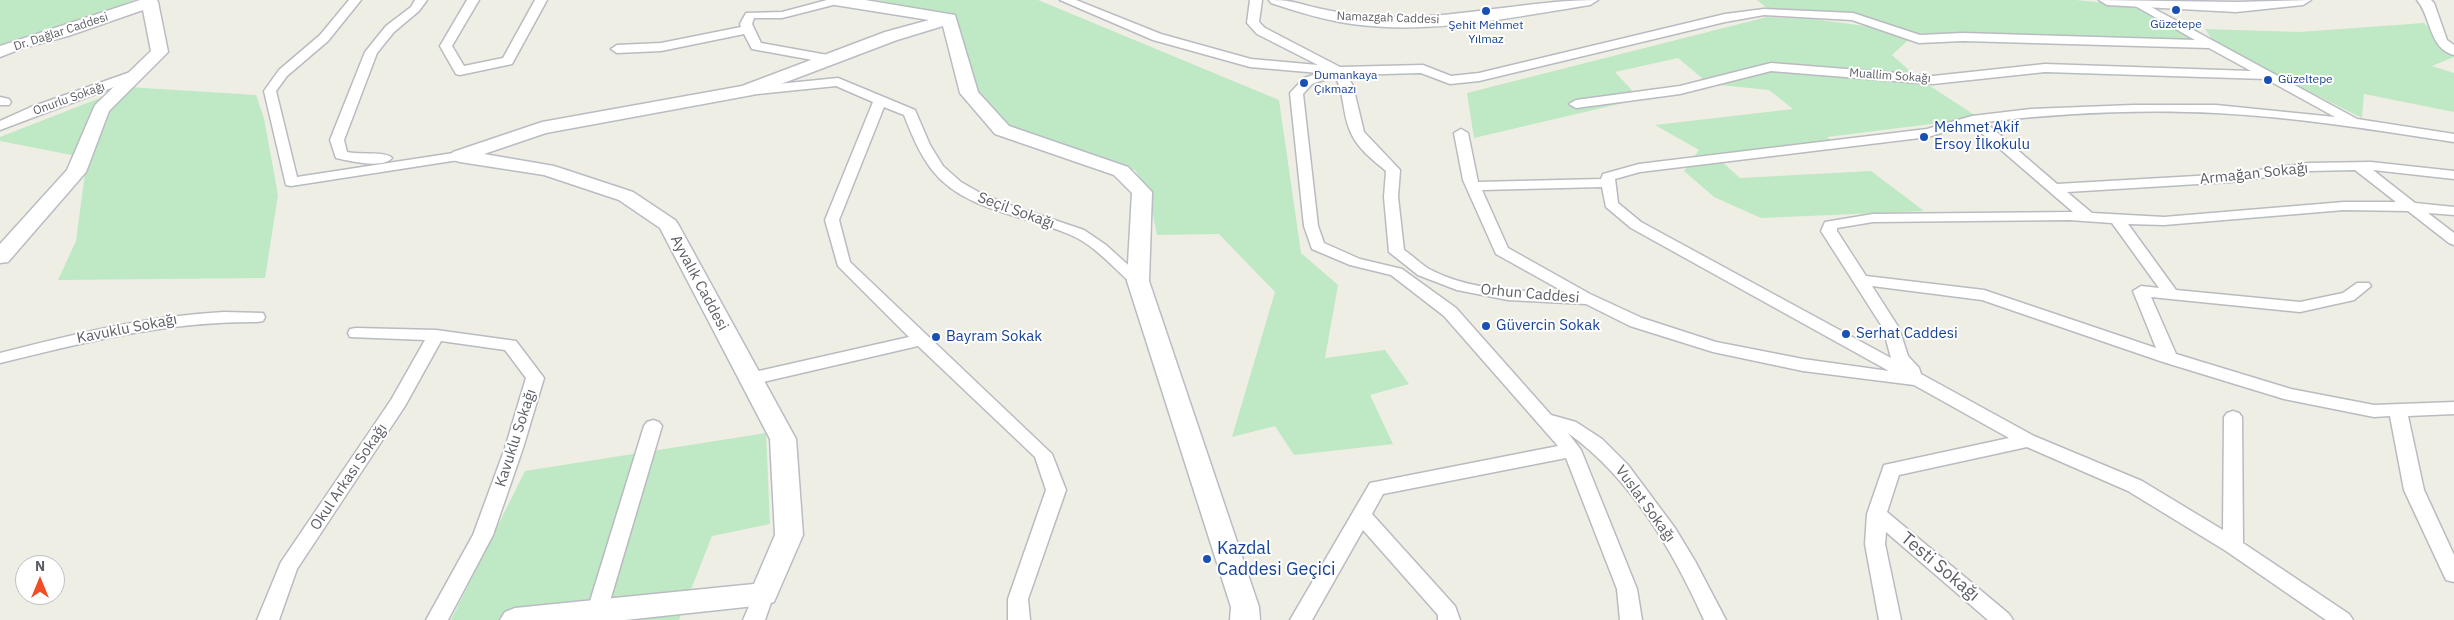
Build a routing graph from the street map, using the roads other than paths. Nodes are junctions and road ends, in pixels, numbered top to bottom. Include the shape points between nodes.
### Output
1 (355, 0) edge
2 (421, 0) edge
3 (473, 0) edge
4 (541, 0) edge
5 (836, 0) edge
6 (1066, 0) edge
7 (1256, 0) edge
8 (1277, 0) edge
9 (1590, 0) edge
10 (2106, 0) edge
11 (2303, 0) edge
12 (2424, 0) edge
13 (152, 1) edge
14 (2136, 3) junction
15 (2231, 3) edge
16 (948, 18) junction
17 (749, 29) junction
18 (2212, 44) junction
19 (617, 49) dead end
20 (2454, 51) edge
21 (0, 52) edge
22 (829, 59) junction
23 (1338, 71) junction
24 (139, 73) junction
25 (2268, 75) junction
26 (746, 91) junction
27 (880, 100) junction
28 (1576, 104) dead end
29 (1974, 120) junction
30 (2358, 123) junction
31 (0, 126) edge
32 (1461, 133) dead end
33 (2454, 138) edge
34 (460, 156) junction
35 (2358, 166) junction
36 (2454, 176) edge
37 (1609, 183) junction
38 (1472, 186) junction
39 (2054, 188) junction
40 (2412, 207) junction
41 (2454, 211) edge
42 (2088, 217) junction
43 (2116, 218) junction
44 (2454, 240) edge
45 (0, 257) edge
46 (1424, 272) junction
47 (1407, 280) junction
48 (1860, 280) junction
49 (1138, 281) junction
50 (2363, 286) dead end
51 (2172, 294) junction
52 (1589, 299) junction
53 (257, 317) dead end
54 (356, 333) dead end
55 (436, 335) junction
56 (921, 340) junction
57 (0, 358) edge
58 (2169, 358) junction
59 (750, 379) junction
60 (1922, 381) junction
61 (2454, 408) edge
62 (2398, 410) junction
63 (2233, 417) dead end
64 (1545, 419) junction
65 (653, 426) dead end
66 (2028, 440) junction
67 (1572, 450) junction
68 (1878, 514) junction
69 (1362, 516) junction
70 (2233, 546) junction
71 (2453, 574) edge
72 (764, 594) junction
73 (597, 611) junction
74 (268, 620) edge
75 (437, 620) edge
76 (515, 620) edge
77 (754, 620) edge
78 (1019, 620) edge
79 (1246, 620) edge
80 (1302, 620) edge
81 (1449, 620) edge
82 (1631, 620) edge
83 (1715, 620) edge
84 (1890, 620) edge
85 (2002, 620) edge
86 (2342, 620) edge

1 - 34 street via 324,38 283,74 270,92 291,182
2 - 34 street via 415,10 390,29 371,52 337,140 341,155 357,159
3 - 4 street via 446,46 460,71 508,61
5 - 16 street
5 - 17 street via 782,15 750,15 746,24
6 - 23 street via 1157,37 1250,63
7 - 23 street via 1253,23 1261,31
8 - 9 street, Namazgah Caddesi via 1328,16 1421,21 1484,16
10 - 14 street
11 - 15 street
12 - 20 street via 2442,42
13 - 21 street, Dr. Dağlar Caddesi
13 - 24 street via 160,52
14 - 15 street
14 - 18 street
16 - 22 street
16 - 49 street via 969,93 1002,130 1121,171 1142,192
17 - 19 street via 661,47
17 - 22 street via 756,46 764,49
18 - 23 street via 1963,37 1919,39 1853,17 1764,12 1725,18 1479,78 1450,80 1423,69
18 - 25 street
22 - 26 street
23 - 46 street, Orhun Caddesi via 1346,86 1357,133 1393,170 1391,197 1398,252
23 - 47 street via 1308,81 1296,93 1316,246 1355,262 1396,272
24 - 31 street, Onurlu Sokağı
24 - 45 street via 101,109 76,172
25 - 28 street, Muallim Sokağı via 2045,68 1933,80 1771,67 1680,90
25 - 30 street
26 - 27 street, Seçil Sokağı via 838,82
26 - 34 street via 542,128
27 - 49 street, Seçil Sokağı via 910,113 928,158 961,190 987,203 1081,233
27 - 56 street via 832,220 843,263
29 - 30 street via 2031,113 2216,109
29 - 37 street via 1928,132 1639,168 1608,177
29 - 39 street
30 - 33 street
32 - 38 street
34 - 59 street, Ayvalık Caddesi via 547,170 626,196 668,224
35 - 36 street, Armağan Sokağı
35 - 39 street, Armağan Sokağı via 2309,168 2231,178
35 - 40 street
37 - 38 street
37 - 60 street via 1611,204 1636,225
38 - 52 street via 1500,252
39 - 42 street
40 - 41 street
40 - 43 street via 2344,206 2164,220
40 - 44 street
42 - 43 street
42 - 48 street via 1873,218 1830,225 1829,230
43 - 51 street
46 - 47 street
46 - 52 street, Orhun Caddesi via 1463,287 1508,295
47 - 64 street via 1450,312
48 - 58 street via 1984,295
48 - 60 street via 1891,328 1900,358
49 - 79 street via 1245,607
50 - 51 street via 2348,297 2300,307
51 - 58 street via 2141,291
52 - 60 street, Orhun Caddesi via 1636,322 1713,347 1803,365
53 - 57 street, Kavuklu Sokağı via 211,316 160,321
54 - 55 street, Kavuklu Sokağı
55 - 74 street, Okul Arkası Sokağı via 399,402 288,566
55 - 75 street, Kavuklu Sokağı via 510,345 535,378 483,535
56 - 59 street
56 - 78 street via 1043,454 1056,490 1018,599
58 - 62 street via 2290,395 2374,411
59 - 72 street, Ayvalık Caddesi via 783,439 789,535
60 - 66 street
61 - 62 street
62 - 71 street via 2414,490
63 - 70 street
64 - 67 street
64 - 83 street, Vuslat Sokağı via 1573,427 1620,466 1666,529 1705,596
65 - 73 street
66 - 68 street via 1891,470
66 - 70 street via 2135,486
67 - 69 street via 1377,488
67 - 82 street via 1627,589
68 - 84 street via 1874,544
68 - 85 street, Testi Sokağı
69 - 80 street
69 - 81 street via 1448,612
70 - 86 street
72 - 73 street
72 - 77 street
73 - 76 street

